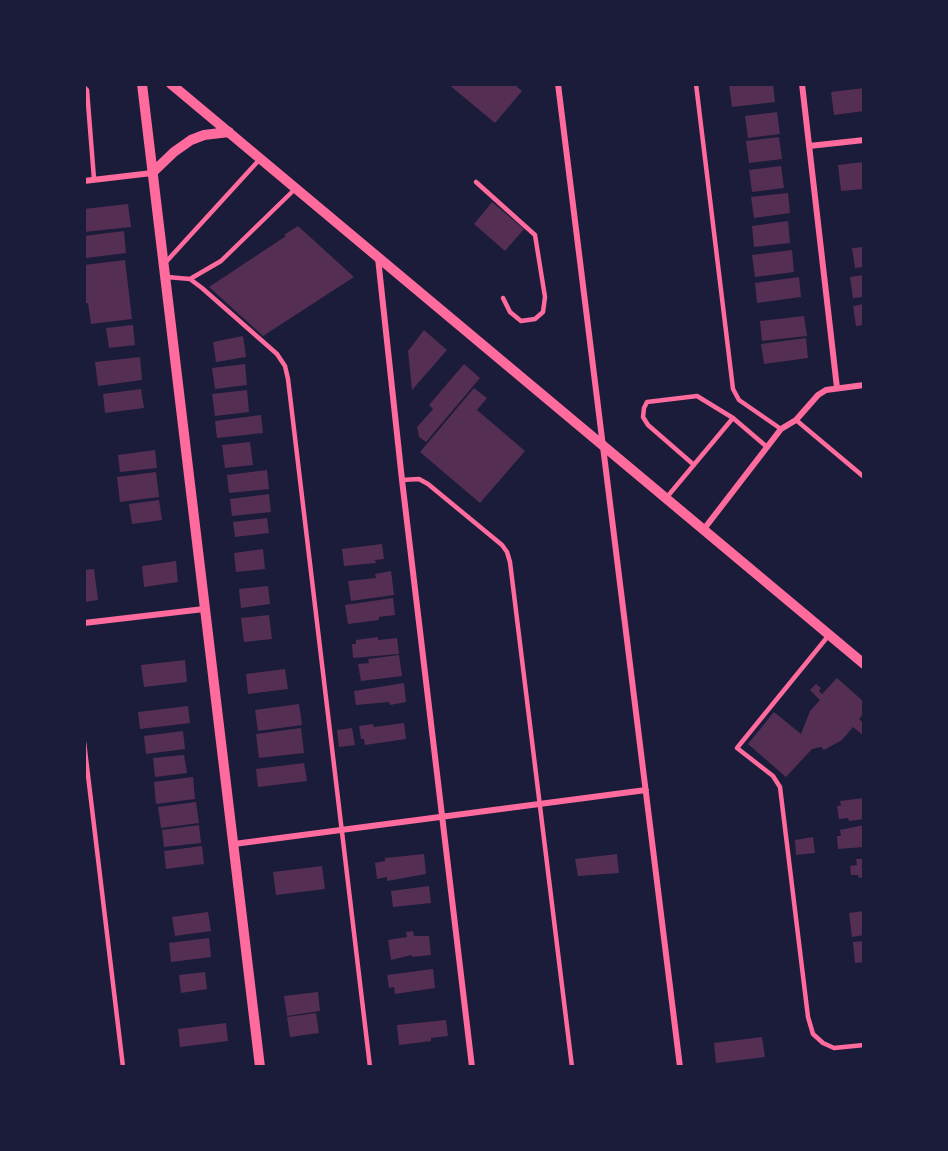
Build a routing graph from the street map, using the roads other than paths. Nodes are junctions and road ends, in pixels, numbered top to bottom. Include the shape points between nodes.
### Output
1 (142, 84) edge
2 (171, 84) edge
3 (558, 84) edge
4 (696, 84) edge
5 (802, 84) edge
6 (84, 87) edge
7 (229, 132) junction
8 (864, 140) edge
9 (809, 146) junction
10 (260, 159) junction
11 (152, 172) junction
12 (94, 179) junction
13 (84, 180) edge
14 (476, 182) dead end
15 (296, 188) junction
16 (378, 258) junction
17 (163, 264) junction
18 (165, 277) junction
19 (190, 279) junction
20 (503, 298) dead end
21 (864, 385) edge
22 (837, 388) junction
23 (733, 418) junction
24 (796, 420) junction
25 (781, 429) junction
26 (603, 444) junction
27 (767, 447) junction
28 (694, 465) junction
29 (864, 477) edge
30 (402, 480) junction
31 (666, 498) junction
32 (704, 529) junction
33 (204, 609) junction
34 (84, 623) edge
35 (829, 635) junction
36 (864, 664) edge
37 (84, 742) edge
38 (646, 790) junction
39 (540, 804) junction
40 (442, 817) junction
41 (342, 830) junction
42 (234, 844) junction
43 (864, 1045) edge
44 (123, 1067) edge
45 (260, 1067) edge
46 (370, 1067) edge
47 (472, 1067) edge
48 (572, 1067) edge
49 (680, 1067) edge

1 - 11 street
2 - 7 street
3 - 26 street
4 - 25 lane via 733,389 739,400
5 - 9 street
6 - 12 lane
7 - 10 street
7 - 11 street via 191,140
8 - 9 street
9 - 22 street
10 - 15 street
10 - 17 lane
11 - 12 street
11 - 17 street
12 - 13 street
14 - 20 lane via 535,235 545,297 543,312 535,320 522,321 510,312
15 - 16 street
15 - 19 lane via 221,261
16 - 26 street
16 - 30 street
17 - 18 street
18 - 19 lane
18 - 33 street
19 - 41 lane via 285,366
21 - 22 street
22 - 24 street via 818,395
23 - 27 lane
23 - 28 lane
23 - 28 lane via 697,396 647,402 643,417 648,425
24 - 25 street
24 - 29 lane
25 - 27 street
26 - 31 street
26 - 38 street
27 - 32 street
28 - 31 lane
30 - 39 lane via 419,479 428,484 507,552
30 - 40 street
31 - 32 street
32 - 35 street
33 - 34 street
33 - 42 street
35 - 36 street
35 - 43 lane via 737,748 773,776 780,787 813,1034 834,1048
37 - 44 lane
38 - 39 street
38 - 49 street
39 - 40 street
39 - 48 lane
40 - 41 street
40 - 47 street
41 - 42 street
41 - 46 lane
42 - 45 street

